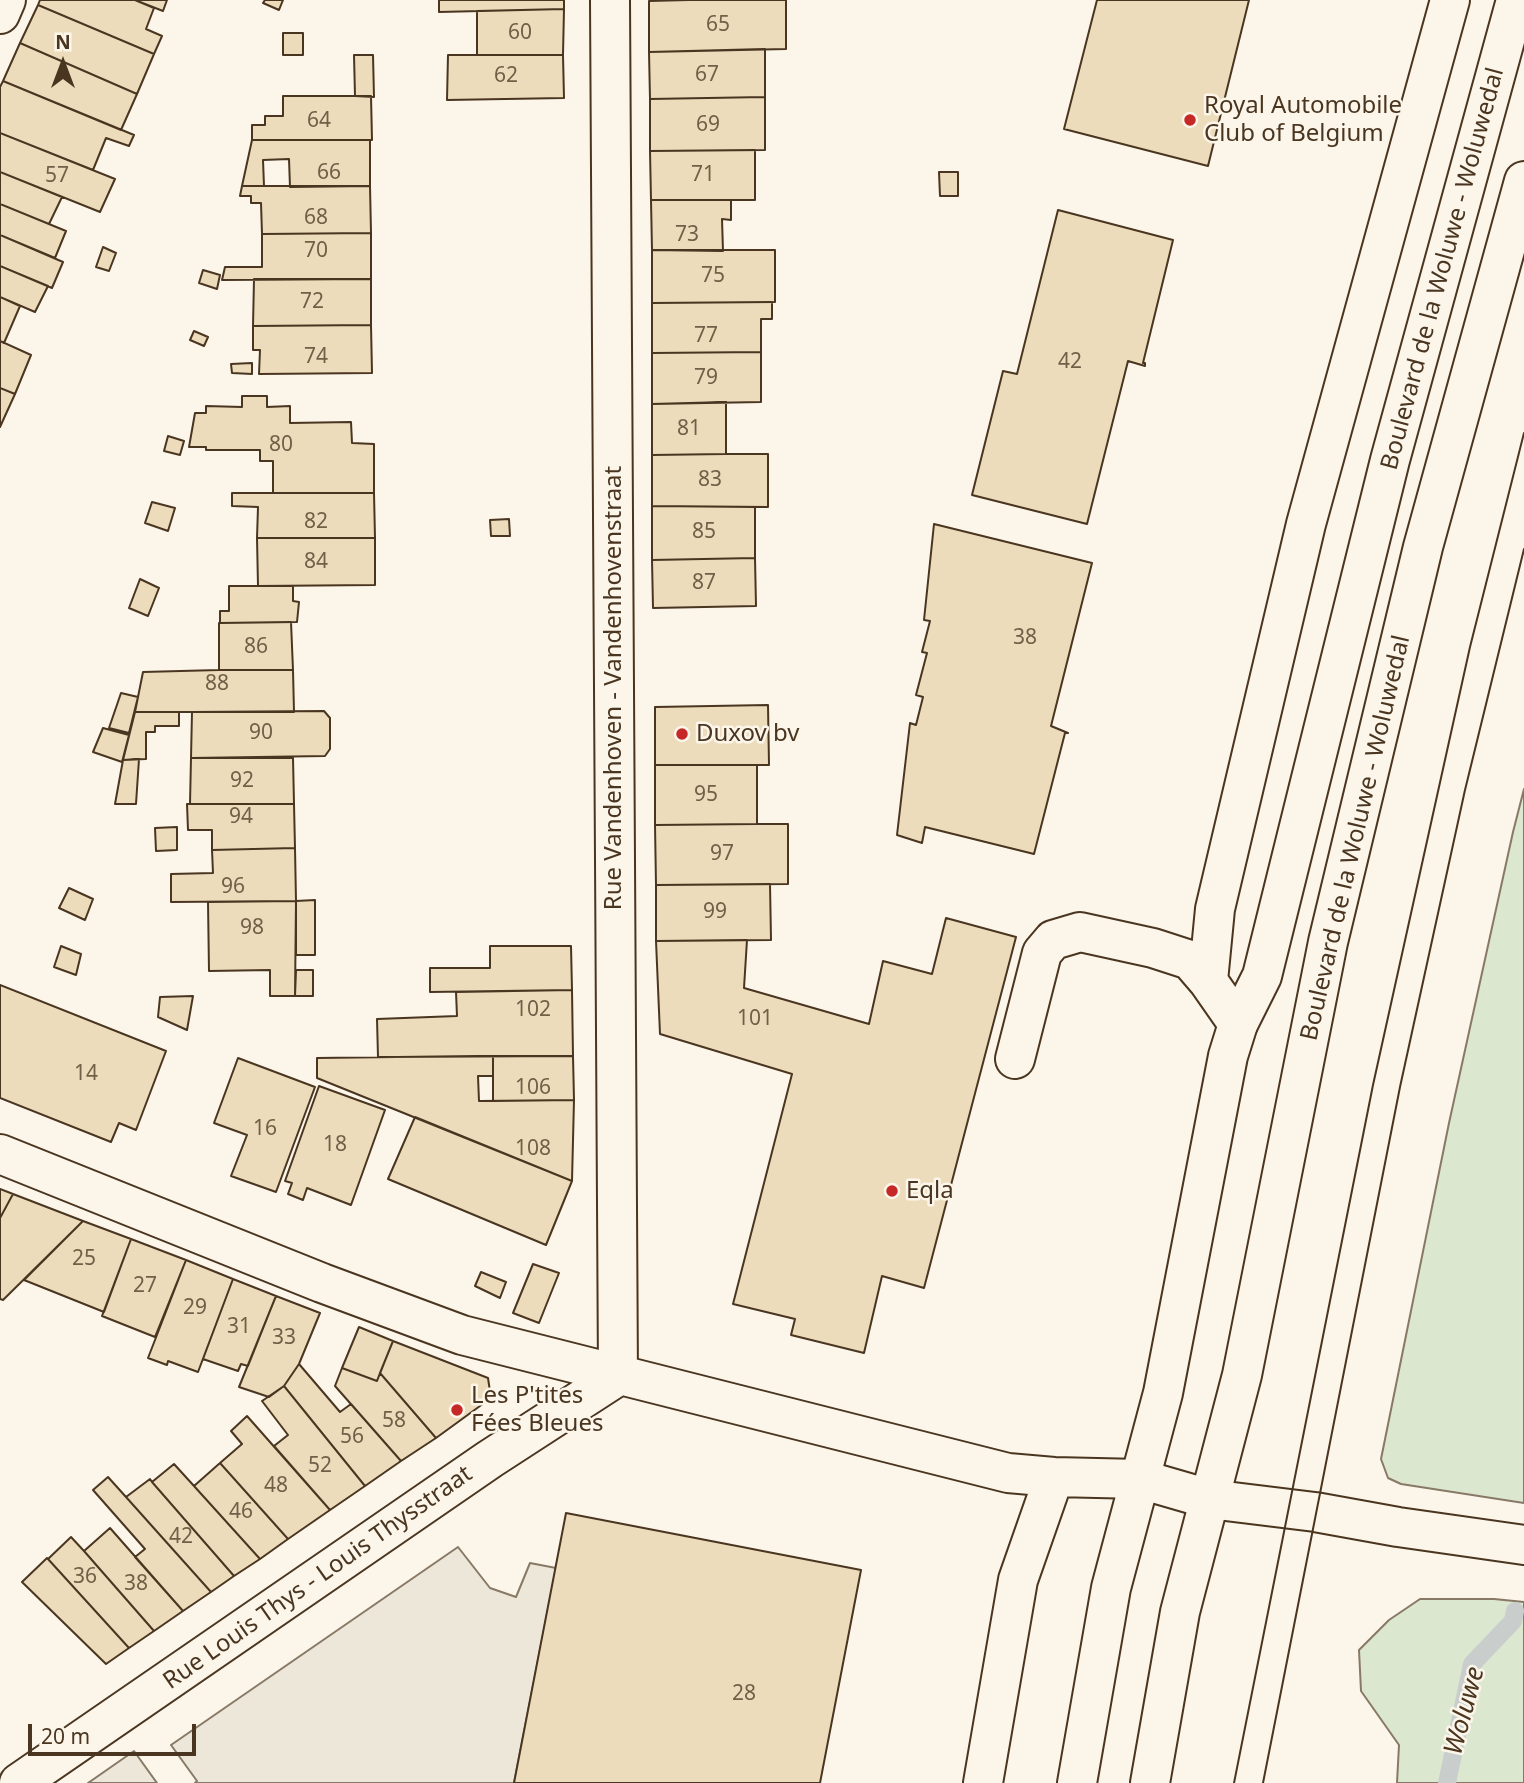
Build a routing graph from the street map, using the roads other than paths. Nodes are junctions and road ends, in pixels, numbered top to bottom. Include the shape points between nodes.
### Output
1 (6, 0) edge
2 (610, 0) edge
3 (1450, 0) edge
4 (1516, 0) edge
5 (0, 13) edge
6 (1524, 181) edge
7 (1215, 909) junction
8 (1153, 948) junction
9 (1208, 981) junction
10 (1238, 1024) junction
11 (1015, 1059) dead end
12 (0, 1154) edge
13 (618, 1376) junction
14 (1054, 1477) junction
15 (1140, 1479) junction
16 (1209, 1499) junction
17 (1524, 1545) edge
18 (19, 1783) edge
19 (983, 1783) edge
20 (1077, 1783) edge
21 (1150, 1783) edge

1 - 5 main road
2 - 13 main road, Rue Vandenhoven - Vandenhovenstraat
3 - 7 main road via 1306,524
4 - 10 main road, Boulevard de la Woluwe - Woluwedal via 1390,460 1262,976
6 - 16 main road, Boulevard de la Woluwe - Woluwedal via 1423,547 1328,942 1242,1375
7 - 8 main road via 1190,933
7 - 9 main road
8 - 9 main road via 1190,960
8 - 11 main road via 1080,932 1053,940 1042,953
9 - 10 main road
10 - 15 main road, Boulevard de la Woluwe - Woluwedal via 1163,1393
12 - 13 main road via 462,1335
13 - 14 main road via 1008,1473
13 - 18 main road, Rue Louis Thys - Louis Thysstraat
14 - 15 main road
14 - 19 main road via 1018,1580
15 - 16 main road
15 - 20 main road, Boulevard de la Woluwe - Woluwedal via 1111,1588
16 - 17 main road
16 - 21 main road, Boulevard de la Woluwe - Woluwedal via 1180,1612

